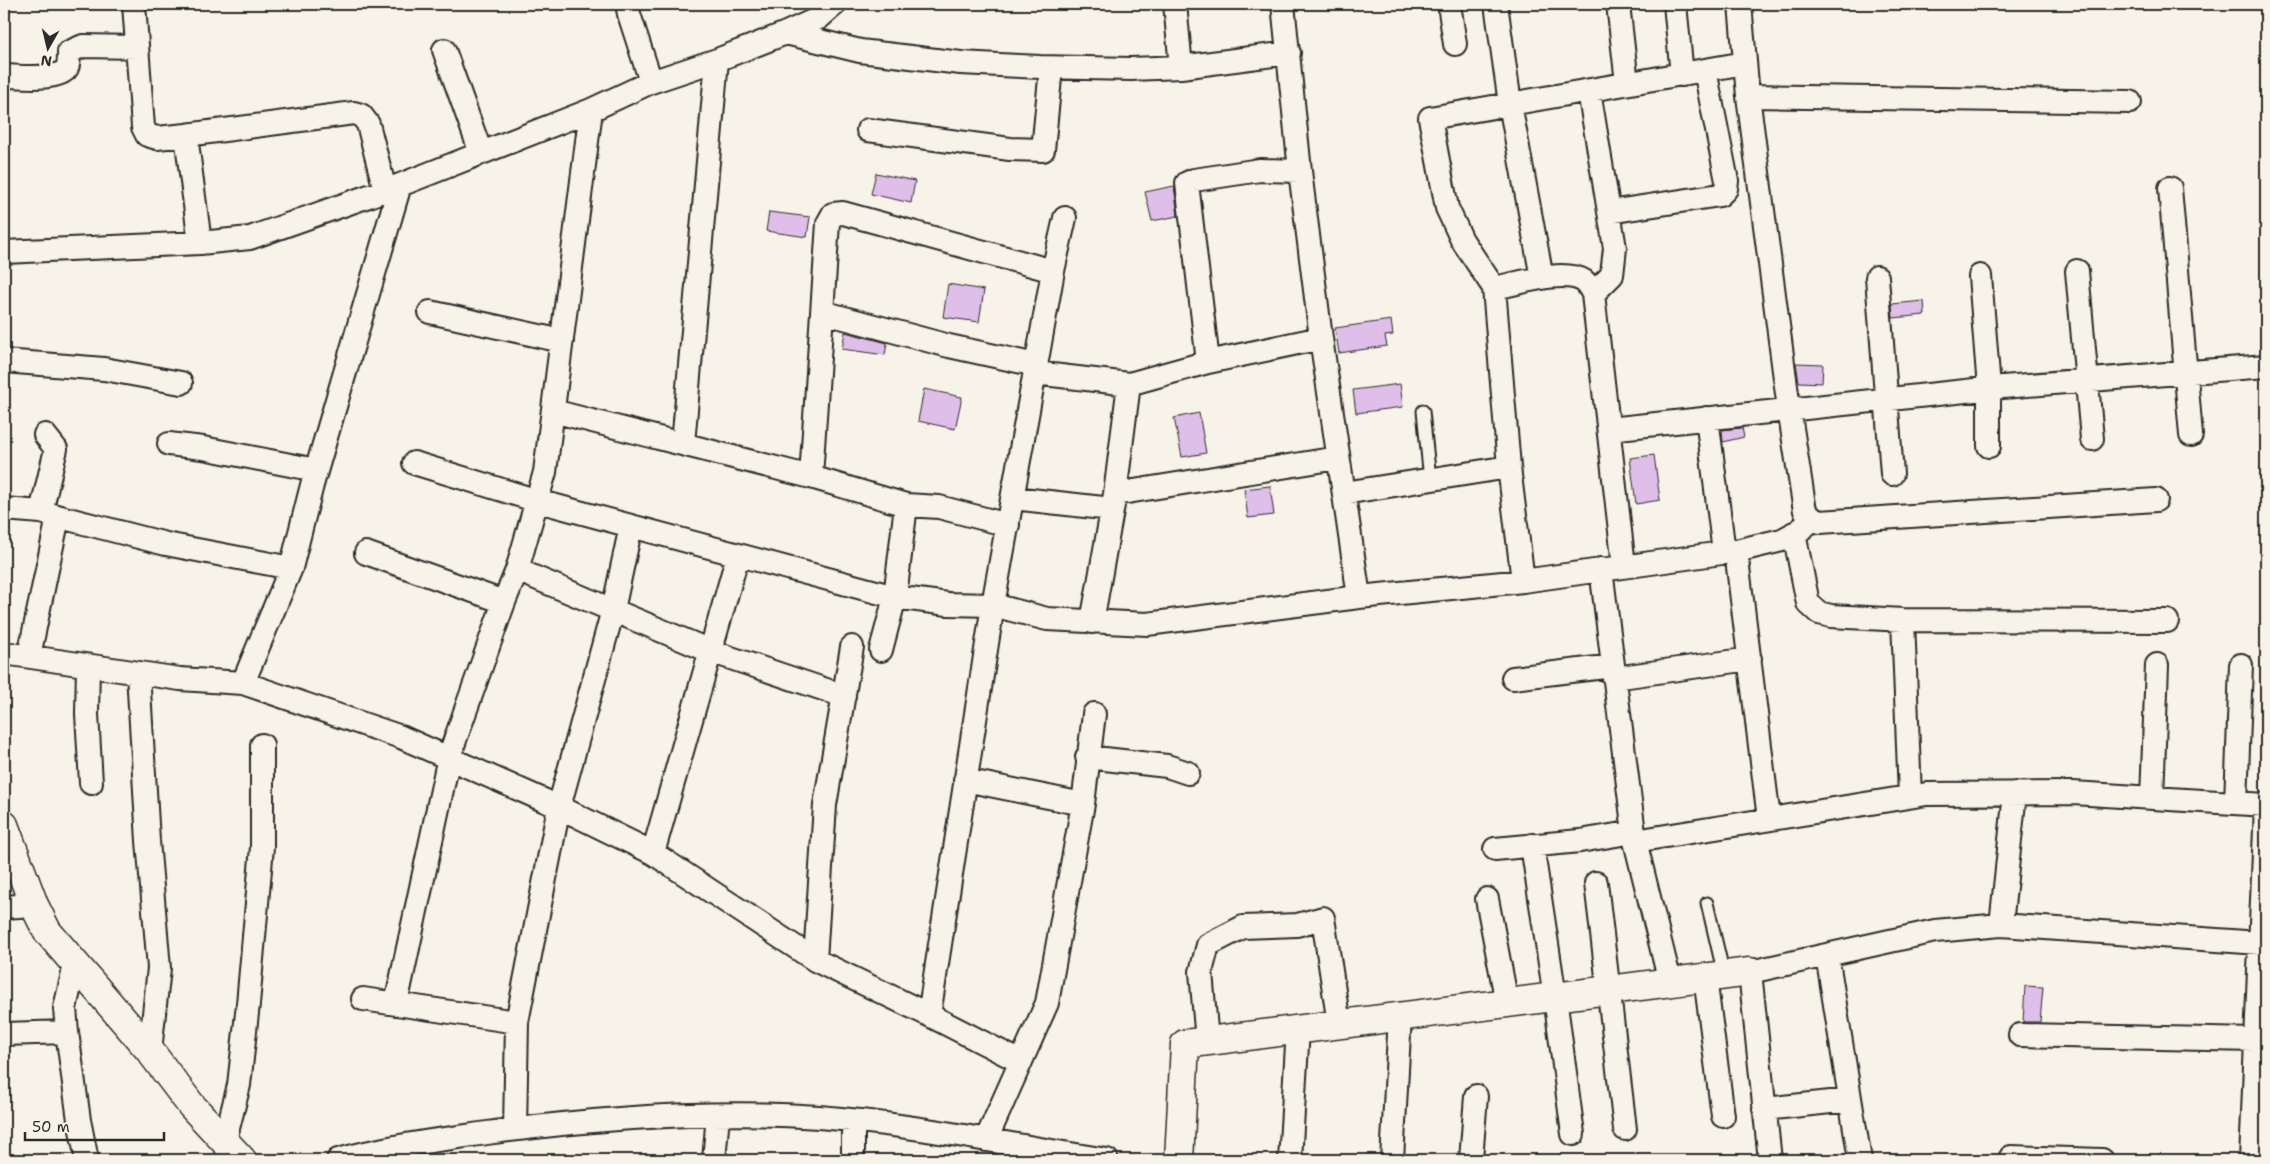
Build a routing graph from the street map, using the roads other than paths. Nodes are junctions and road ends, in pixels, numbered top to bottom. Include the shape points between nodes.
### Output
1 (134, 4) edge
2 (628, 4) edge
3 (835, 4) edge
4 (1175, 4) edge
5 (1283, 4) edge
6 (1449, 4) edge
7 (1496, 4) edge
8 (1618, 4) edge
9 (1675, 4) edge
10 (1740, 4) edge
11 (786, 33) junction
12 (1455, 44) dead end
13 (137, 47) junction
14 (444, 50) dead end
15 (1289, 53) junction
16 (717, 60) junction
17 (1745, 63) junction
18 (1181, 67) junction
19 (1051, 68) junction
20 (1705, 70) junction
21 (1682, 75) junction
22 (4, 76) edge
23 (651, 82) junction
24 (1628, 83) junction
25 (1589, 90) junction
26 (1748, 96) junction
27 (2130, 102) dead end
28 (1510, 104) junction
29 (591, 110) junction
30 (868, 130) dead end
31 (186, 135) junction
32 (481, 153) junction
33 (1300, 172) junction
34 (393, 187) junction
35 (2170, 188) dead end
36 (1609, 212) junction
37 (1065, 218) dead end
38 (200, 243) junction
39 (4, 252) edge
40 (1053, 270) junction
41 (2077, 271) dead end
42 (1980, 276) dead end
43 (1877, 277) dead end
44 (1542, 278) junction
45 (1494, 288) junction
46 (1593, 294) junction
47 (430, 312) dead end
48 (822, 312) junction
49 (1321, 338) junction
50 (562, 341) junction
51 (4, 361) edge
52 (1208, 362) junction
53 (2266, 366) edge
54 (1035, 369) junction
55 (2185, 372) junction
56 (2088, 381) junction
57 (180, 383) dead end
58 (1129, 384) junction
59 (1989, 388) junction
60 (1888, 399) junction
61 (1789, 409) junction
62 (553, 411) junction
63 (1423, 411) dead end
64 (1707, 418) junction
65 (1609, 429) junction
66 (46, 435) dead end
67 (2191, 435) dead end
68 (2092, 439) dead end
69 (169, 444) dead end
70 (683, 444) junction
71 (1989, 446) dead end
72 (1338, 458) junction
73 (414, 463) dead end
74 (1509, 467) junction
75 (316, 470) junction
76 (1892, 474) dead end
77 (811, 477) junction
78 (1430, 480) junction
79 (1344, 493) junction
80 (1013, 498) junction
81 (2156, 500) dead end
82 (538, 501) junction
83 (1113, 502) junction
84 (906, 505) junction
85 (4, 509) edge
86 (50, 514) junction
87 (1812, 519) junction
88 (1008, 525) junction
89 (631, 526) junction
90 (1794, 533) junction
91 (1730, 552) junction
92 (366, 553) dead end
93 (738, 555) junction
94 (1624, 566) junction
95 (291, 568) junction
96 (1600, 569) junction
97 (517, 570) junction
98 (1523, 581) junction
99 (1359, 596) junction
100 (894, 597) junction
101 (504, 602) junction
102 (993, 604) junction
103 (613, 610) junction
104 (1903, 620) junction
105 (2167, 621) dead end
106 (1092, 622) junction
107 (852, 647) dead end
108 (881, 650) dead end
109 (710, 651) junction
110 (4, 653) edge
111 (29, 656) junction
112 (1750, 659) junction
113 (2157, 664) dead end
114 (2241, 665) dead end
115 (88, 666) junction
116 (1613, 672) junction
117 (138, 673) junction
118 (1513, 678) dead end
119 (243, 683) junction
120 (844, 696) junction
121 (1094, 714) dead end
122 (262, 745) dead end
123 (449, 757) junction
124 (1087, 757) junction
125 (1188, 773) dead end
126 (965, 780) junction
127 (91, 783) dead end
128 (2015, 793) junction
129 (1910, 796) junction
130 (2152, 798) junction
131 (2236, 803) junction
132 (1083, 804) junction
133 (2266, 805) edge
134 (559, 807) junction
135 (1769, 819) junction
136 (4, 825) edge
137 (1635, 837) junction
138 (1532, 845) junction
139 (1494, 849) dead end
140 (653, 853) junction
141 (1596, 883) dead end
142 (1487, 899) dead end
143 (1707, 903) dead end
144 (34, 906) junction
145 (4, 907) edge
146 (2001, 925) junction
147 (2260, 943) junction
148 (1827, 955) junction
149 (815, 960) junction
150 (76, 965) junction
151 (1750, 972) junction
152 (1714, 976) junction
153 (1670, 982) junction
154 (1610, 990) junction
155 (1555, 996) junction
156 (363, 999) dead end
157 (1506, 1003) junction
158 (396, 1004) junction
159 (929, 1014) junction
160 (1400, 1016) junction
161 (517, 1022) junction
162 (1338, 1024) junction
163 (1298, 1029) junction
164 (67, 1032) junction
165 (4, 1034) edge
166 (2020, 1035) dead end
167 (2256, 1040) junction
168 (1207, 1041) junction
169 (150, 1052) junction
170 (1019, 1062) junction
171 (1476, 1096) dead end
172 (1850, 1100) junction
173 (1764, 1109) junction
174 (718, 1115) junction
175 (1723, 1116) dead end
176 (853, 1121) junction
177 (515, 1129) junction
178 (1625, 1129) dead end
179 (1573, 1134) dead end
180 (225, 1140) junction
181 (986, 1140) junction
182 (1051, 1156) edge
183 (2011, 1157) dead end
184 (87, 1160) edge
185 (242, 1160) edge
186 (338, 1160) edge
187 (714, 1160) edge
188 (852, 1160) edge
189 (1107, 1160) edge
190 (1179, 1160) edge
191 (1290, 1160) edge
192 (1392, 1160) edge
193 (1471, 1160) edge
194 (1770, 1160) edge
195 (1860, 1160) edge
196 (2102, 1160) edge
197 (2251, 1160) edge

1 - 13 street
2 - 23 street
3 - 11 street via 819,18
4 - 18 street
5 - 15 street
6 - 12 street
7 - 28 street
8 - 24 street
9 - 21 street
10 - 17 street
11 - 16 street
11 - 19 street via 860,52
13 - 22 street via 83,46 69,52 68,67 63,73 54,76
13 - 31 street via 147,135 157,138
14 - 32 street
15 - 18 street
15 - 33 street
16 - 23 street
16 - 70 street
17 - 20 street
17 - 26 street
18 - 19 street
19 - 30 street via 1043,150 1010,149
20 - 21 street
20 - 36 street via 1726,189 1720,195
21 - 24 street
23 - 29 street
24 - 25 street
25 - 28 street
25 - 36 street
26 - 27 street
26 - 61 street
28 - 44 street
28 - 45 street via 1430,118 1447,208 1462,240
29 - 32 street
29 - 50 street
31 - 34 street via 354,113 361,115 368,124
31 - 38 street
32 - 34 street
33 - 49 street
33 - 52 street via 1260,170 1187,183
34 - 38 street via 250,238
34 - 75 street
35 - 55 street
36 - 46 street via 1615,248 1612,275
37 - 40 street
38 - 39 street
40 - 48 street via 837,212 832,214 828,223
40 - 54 street
41 - 56 street
42 - 59 street
43 - 60 street
44 - 45 street
44 - 46 street via 1569,275 1585,282
45 - 74 street
46 - 65 street
47 - 50 street
48 - 54 street
48 - 77 street
49 - 52 street
49 - 72 street
50 - 62 street
51 - 57 street via 104,369
52 - 58 street
53 - 55 street
54 - 58 street
54 - 80 street
55 - 56 street
55 - 67 street
56 - 59 street
56 - 68 street
58 - 83 street
59 - 60 street
59 - 71 street
60 - 61 street
60 - 76 street
61 - 64 street
61 - 87 street via 1805,511
62 - 70 street
62 - 82 street via 546,472
63 - 78 lane
64 - 65 street
64 - 91 street
65 - 94 street
66 - 86 street via 56,449
69 - 75 street
70 - 77 street
72 - 79 street
72 - 83 street
73 - 82 street
74 - 78 street
74 - 98 street
75 - 95 street
77 - 84 street
78 - 79 street
79 - 99 street
80 - 83 street
80 - 88 street
81 - 87 street via 1820,522
82 - 89 street
82 - 97 street
83 - 106 street
84 - 88 street via 939,507
84 - 100 street
85 - 86 street
86 - 95 street via 166,544
86 - 111 street
87 - 90 street
88 - 102 street
89 - 93 street
89 - 103 street
90 - 91 street via 1782,540
90 - 104 street via 1808,603 1819,613
91 - 94 street
91 - 112 street
92 - 101 street
93 - 100 street
93 - 109 street
94 - 96 street
95 - 119 street
96 - 98 street
96 - 116 street
97 - 101 street
97 - 103 street
98 - 99 street
99 - 106 street via 1147,624
100 - 102 street via 948,604
100 - 108 street
101 - 123 street
102 - 106 street via 1047,620
102 - 126 street
103 - 109 street
103 - 134 street
104 - 105 street
104 - 129 street
107 - 120 street
109 - 120 street
109 - 140 street
110 - 111 street
111 - 115 street
112 - 116 street
112 - 135 street
113 - 130 street
114 - 131 street
115 - 117 street
115 - 127 street
116 - 118 street
116 - 137 street
117 - 119 street
117 - 169 street via 159,968
119 - 123 street via 401,737
120 - 149 street via 825,805
121 - 124 street
122 - 180 street via 262,847 248,1004 238,1085
123 - 134 street
123 - 158 street
124 - 125 street via 1167,766
124 - 132 street
126 - 132 street
126 - 159 street
128 - 129 street
128 - 130 street
128 - 146 street
129 - 135 street
130 - 131 street
131 - 133 street
132 - 170 street via 1047,1003
133 - 147 street
134 - 140 street
134 - 161 street
135 - 137 street
136 - 144 street
137 - 138 street
137 - 153 street
138 - 139 street
138 - 155 street
140 - 149 street
141 - 154 street
142 - 157 street
143 - 152 lane
144 - 145 street
144 - 150 street via 47,931
146 - 147 street
146 - 148 street via 1934,931
147 - 167 street
148 - 151 street
148 - 172 street
149 - 159 street
150 - 164 street via 65,1008
150 - 169 street
151 - 152 street
151 - 173 street
152 - 153 street
152 - 175 street
153 - 154 street
154 - 155 street
154 - 178 street
155 - 157 street
155 - 179 street
156 - 158 street
157 - 160 street
158 - 161 street
159 - 170 street
160 - 162 street
160 - 192 street
161 - 177 street
162 - 163 street
162 - 168 street via 1323,918 1297,925 1243,927 1208,945 1201,972
163 - 168 street
163 - 191 street
164 - 165 street
164 - 184 street
166 - 167 street
167 - 197 street
168 - 190 street via 1185,1044
169 - 180 street via 191,1106
170 - 181 street
171 - 193 street
172 - 173 street
172 - 195 street
173 - 194 street
174 - 176 street
174 - 177 street via 618,1117
174 - 187 street
176 - 181 street
176 - 188 street
177 - 186 street via 389,1147
180 - 185 street
181 - 182 street
182 - 189 street
183 - 196 street

